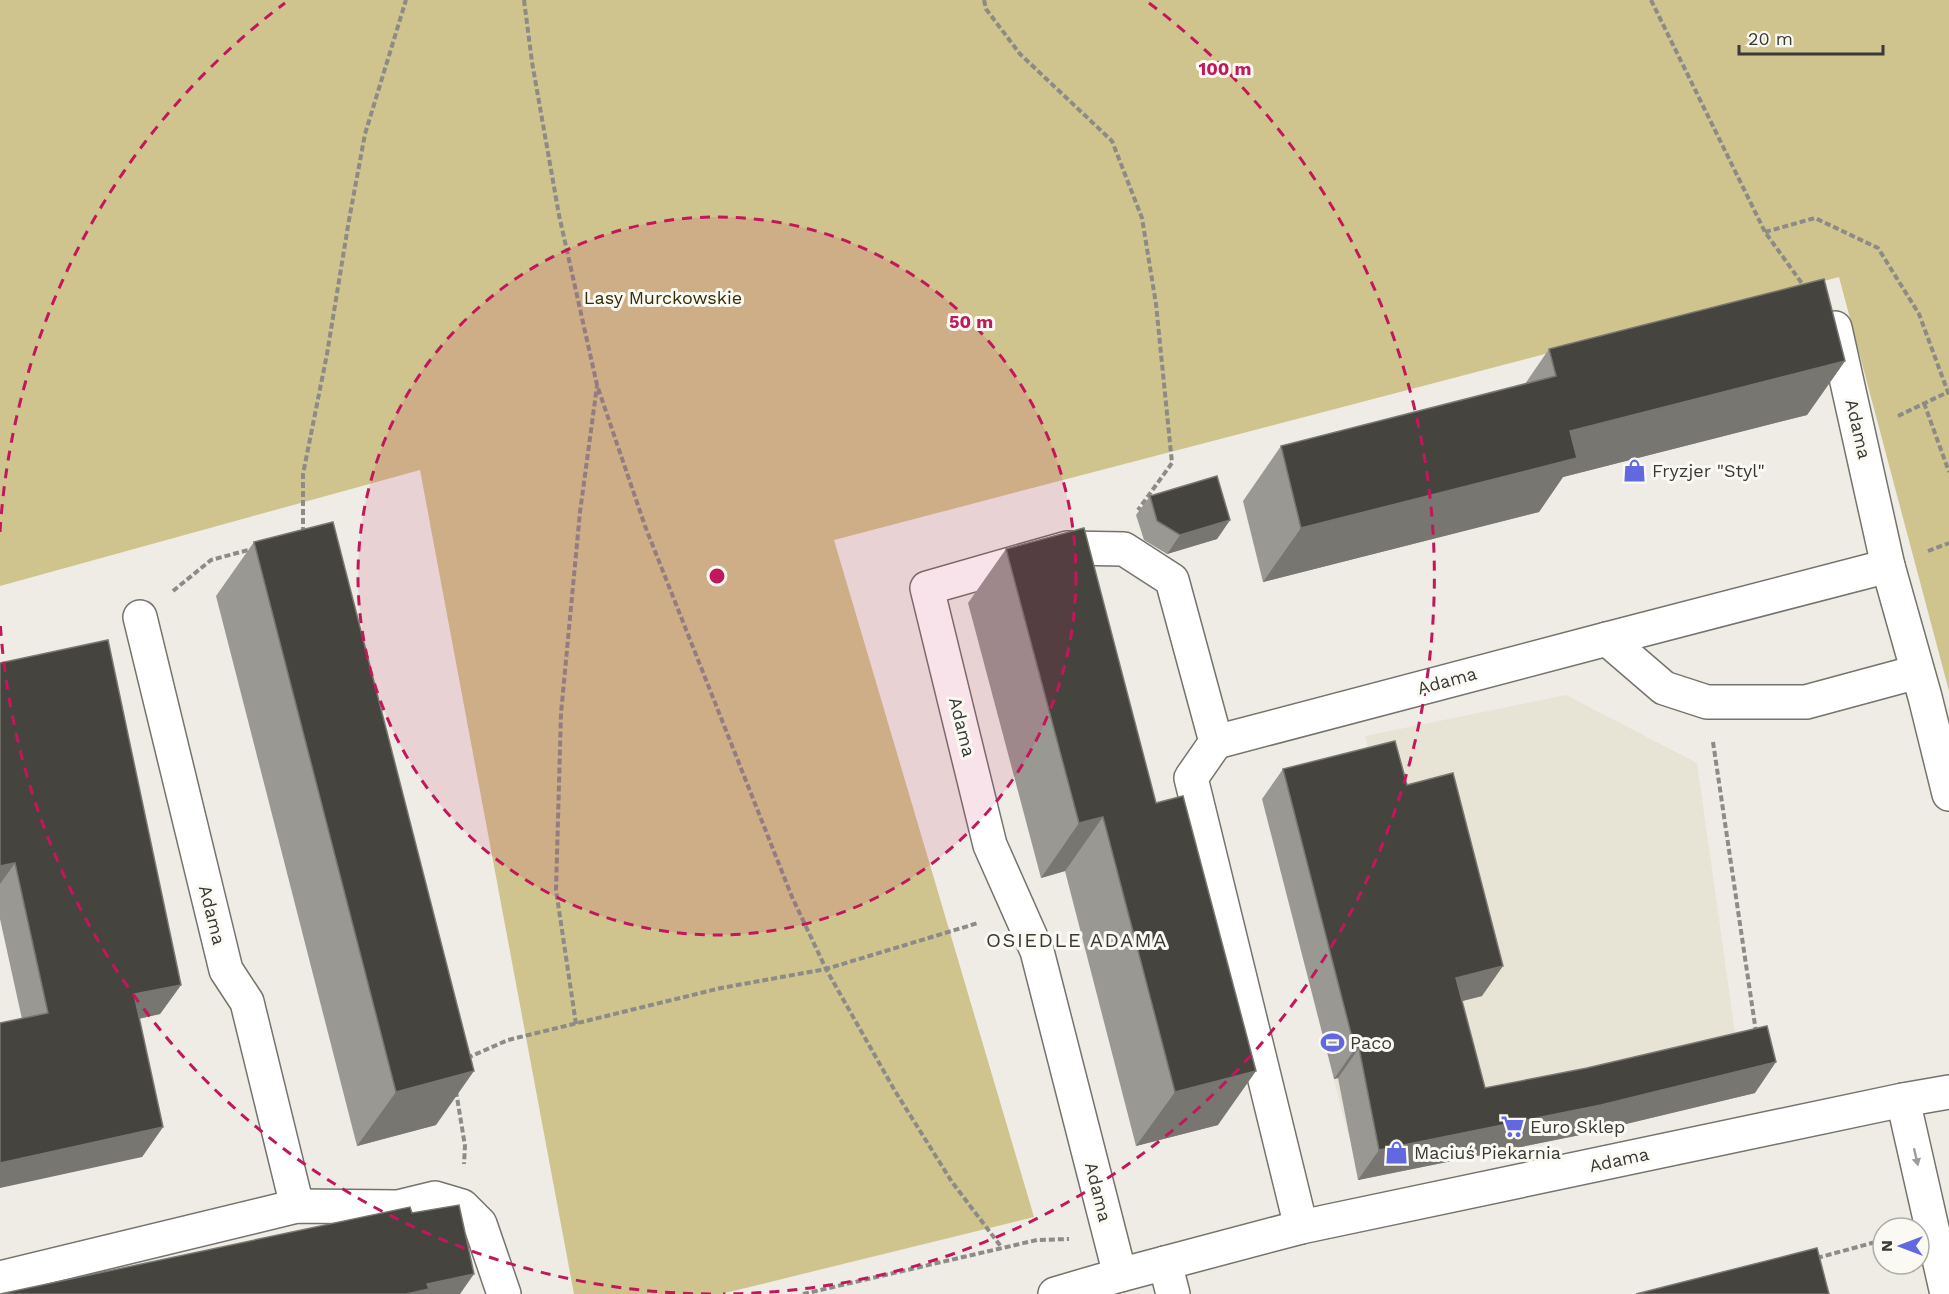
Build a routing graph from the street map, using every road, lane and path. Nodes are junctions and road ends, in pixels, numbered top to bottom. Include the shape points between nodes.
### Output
1 (406, 0) edge
2 (524, 0) edge
3 (984, 0) edge
4 (1651, 0) edge
5 (1765, 232) junction
6 (1835, 328) joint
7 (597, 386) junction
8 (1949, 393) edge
9 (1924, 403) junction
10 (1859, 434) junction
11 (1949, 472) edge
12 (303, 536) edge
13 (257, 548) edge
14 (1124, 549) junction
15 (1888, 566) junction
16 (140, 617) joint
17 (1607, 639) junction
18 (1917, 672) junction
19 (1707, 702) junction
20 (1216, 742) junction
21 (1949, 794) edge
22 (1019, 910) junction
23 (826, 969) junction
24 (576, 1024) junction
25 (1758, 1040) edge
26 (461, 1060) edge
27 (456, 1088) edge
28 (1949, 1092) edge
29 (1903, 1100) junction
30 (297, 1206) junction
31 (462, 1206) junction
32 (1301, 1227) junction
33 (1108, 1234) junction
34 (1871, 1243) edge
35 (1002, 1248) junction
36 (1816, 1258) edge
37 (1165, 1263) junction
38 (1120, 1275) junction
39 (0, 1278) edge
40 (504, 1294) edge
41 (803, 1294) edge
42 (1055, 1294) edge
43 (1173, 1294) edge
44 (1947, 1294) edge

1 - 12 path via 365,134 303,474
2 - 7 path via 559,215
3 - 14 path via 986,9 1020,54 1112,141 1142,218 1156,304 1172,463 1128,524
4 - 5 path
5 - 6 path
5 - 8 path via 1815,218 1878,248 1919,314
6 - 10 street, Adama
7 - 23 path via 645,526 721,720 792,897
7 - 24 path via 580,512 561,713 556,890
8 - 9 path
9 - 10 path
9 - 11 path
10 - 15 street, Adama
13 - 16 path via 211,560
14 - 20 street via 1172,579
14 - 22 street, Adama via 1067,548 927,588 990,845
15 - 17 street, Adama
15 - 18 street, Adama
16 - 30 street, Adama via 226,970 246,1002
17 - 19 street via 1664,688
17 - 20 street, Adama
18 - 19 street via 1806,702
18 - 21 street, Adama
19 - 25 path
20 - 32 street via 1191,778
22 - 23 path
22 - 33 street, Adama via 1037,951
23 - 24 path via 721,988
23 - 35 path via 952,1182
24 - 26 path via 508,1040
27 - 31 path via 465,1146
28 - 29 street, Adama
29 - 32 street, Adama
29 -> 44 street
30 - 31 street via 398,1207 435,1198
30 - 39 street
31 - 40 street via 480,1224
32 - 37 street, Adama
33 - 35 path via 1037,1240
33 - 38 street, Adama
34 - 36 path
35 - 41 path
37 - 38 street, Adama
37 - 43 street
38 - 42 street, Adama

